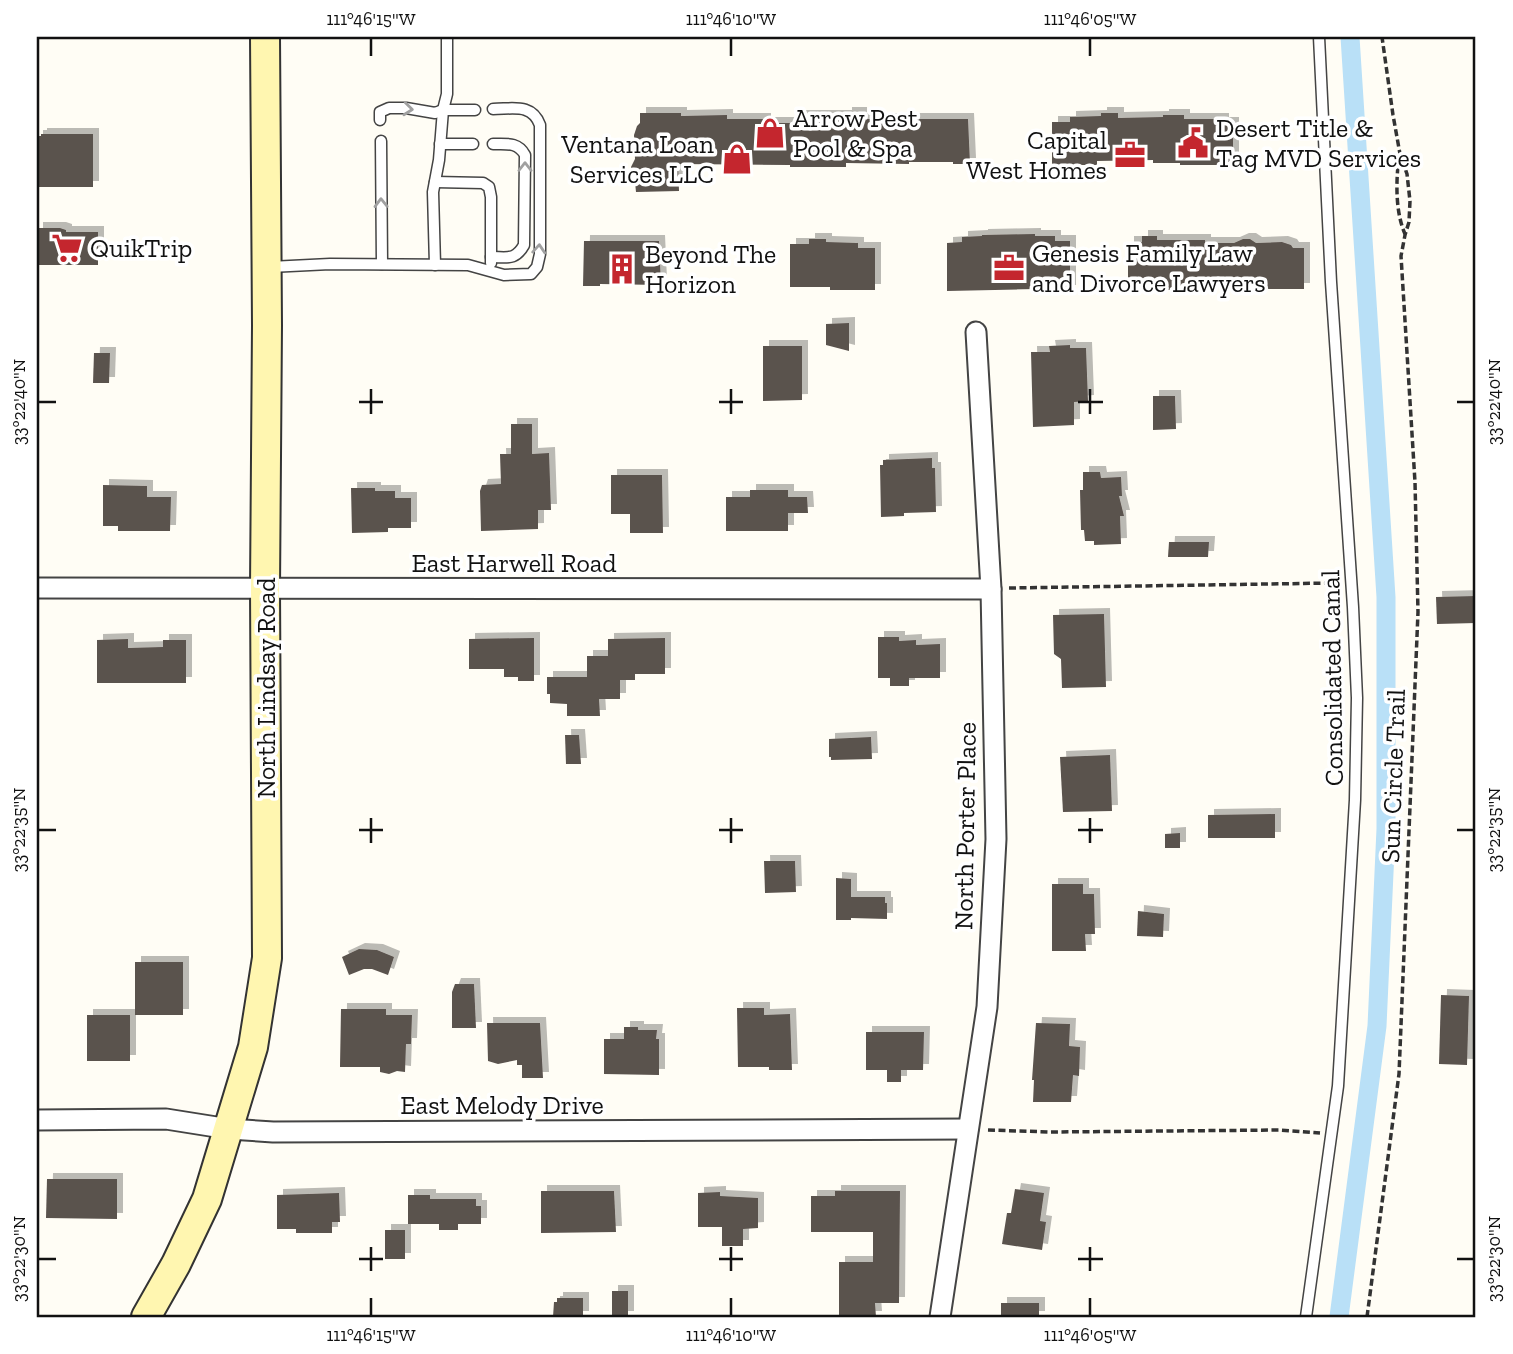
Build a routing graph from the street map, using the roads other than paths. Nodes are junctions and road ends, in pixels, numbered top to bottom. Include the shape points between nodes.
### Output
1 (265, 37) edge
2 (447, 37) edge
3 (1319, 37) edge
4 (493, 109) dead end
5 (443, 110) junction
6 (475, 110) dead end
7 (380, 120) dead end
8 (381, 141) dead end
9 (440, 144) junction
10 (473, 144) dead end
11 (493, 144) dead end
12 (435, 182) junction
13 (491, 257) junction
14 (382, 264) junction
15 (435, 265) junction
16 (267, 267) junction
17 (491, 271) junction
18 (976, 332) dead end
19 (37, 588) edge
20 (265, 589) junction
21 (991, 589) junction
22 (37, 1120) edge
23 (229, 1129) junction
24 (968, 1129) junction
25 (146, 1317) edge
26 (940, 1317) edge
27 (1306, 1317) edge

1 - 16 main road, North Lindsay Road
2 - 5 lane
3 - 27 lane, Consolidated Canal via 1357,698 1338,1086
17 -> 4 lane via 531,274 540,254 540,125 536,115 526,109
5 - 6 lane
7 -> 5 lane via 380,112 389,108
5 - 9 lane
14 -> 8 lane
9 - 10 lane
9 - 12 lane
13 -> 11 lane via 513,257 524,245 525,155 513,144
12 - 13 lane via 489,187
12 - 15 lane
13 - 17 lane
14 - 15 lane
14 - 16 lane
15 - 17 lane via 468,265
16 - 20 main road, North Lindsay Road
18 - 21 street, North Porter Place
19 - 20 street, East Harwell Road
20 - 21 street, East Harwell Road
20 - 23 main road, North Lindsay Road via 267,958 253,1047
21 - 24 street, North Porter Place via 996,839 987,1007
22 - 23 street, East Melody Drive via 166,1119
23 - 24 street, East Melody Drive
23 - 25 main road, North Lindsay Road via 206,1199 177,1264
24 - 26 street, North Porter Place

